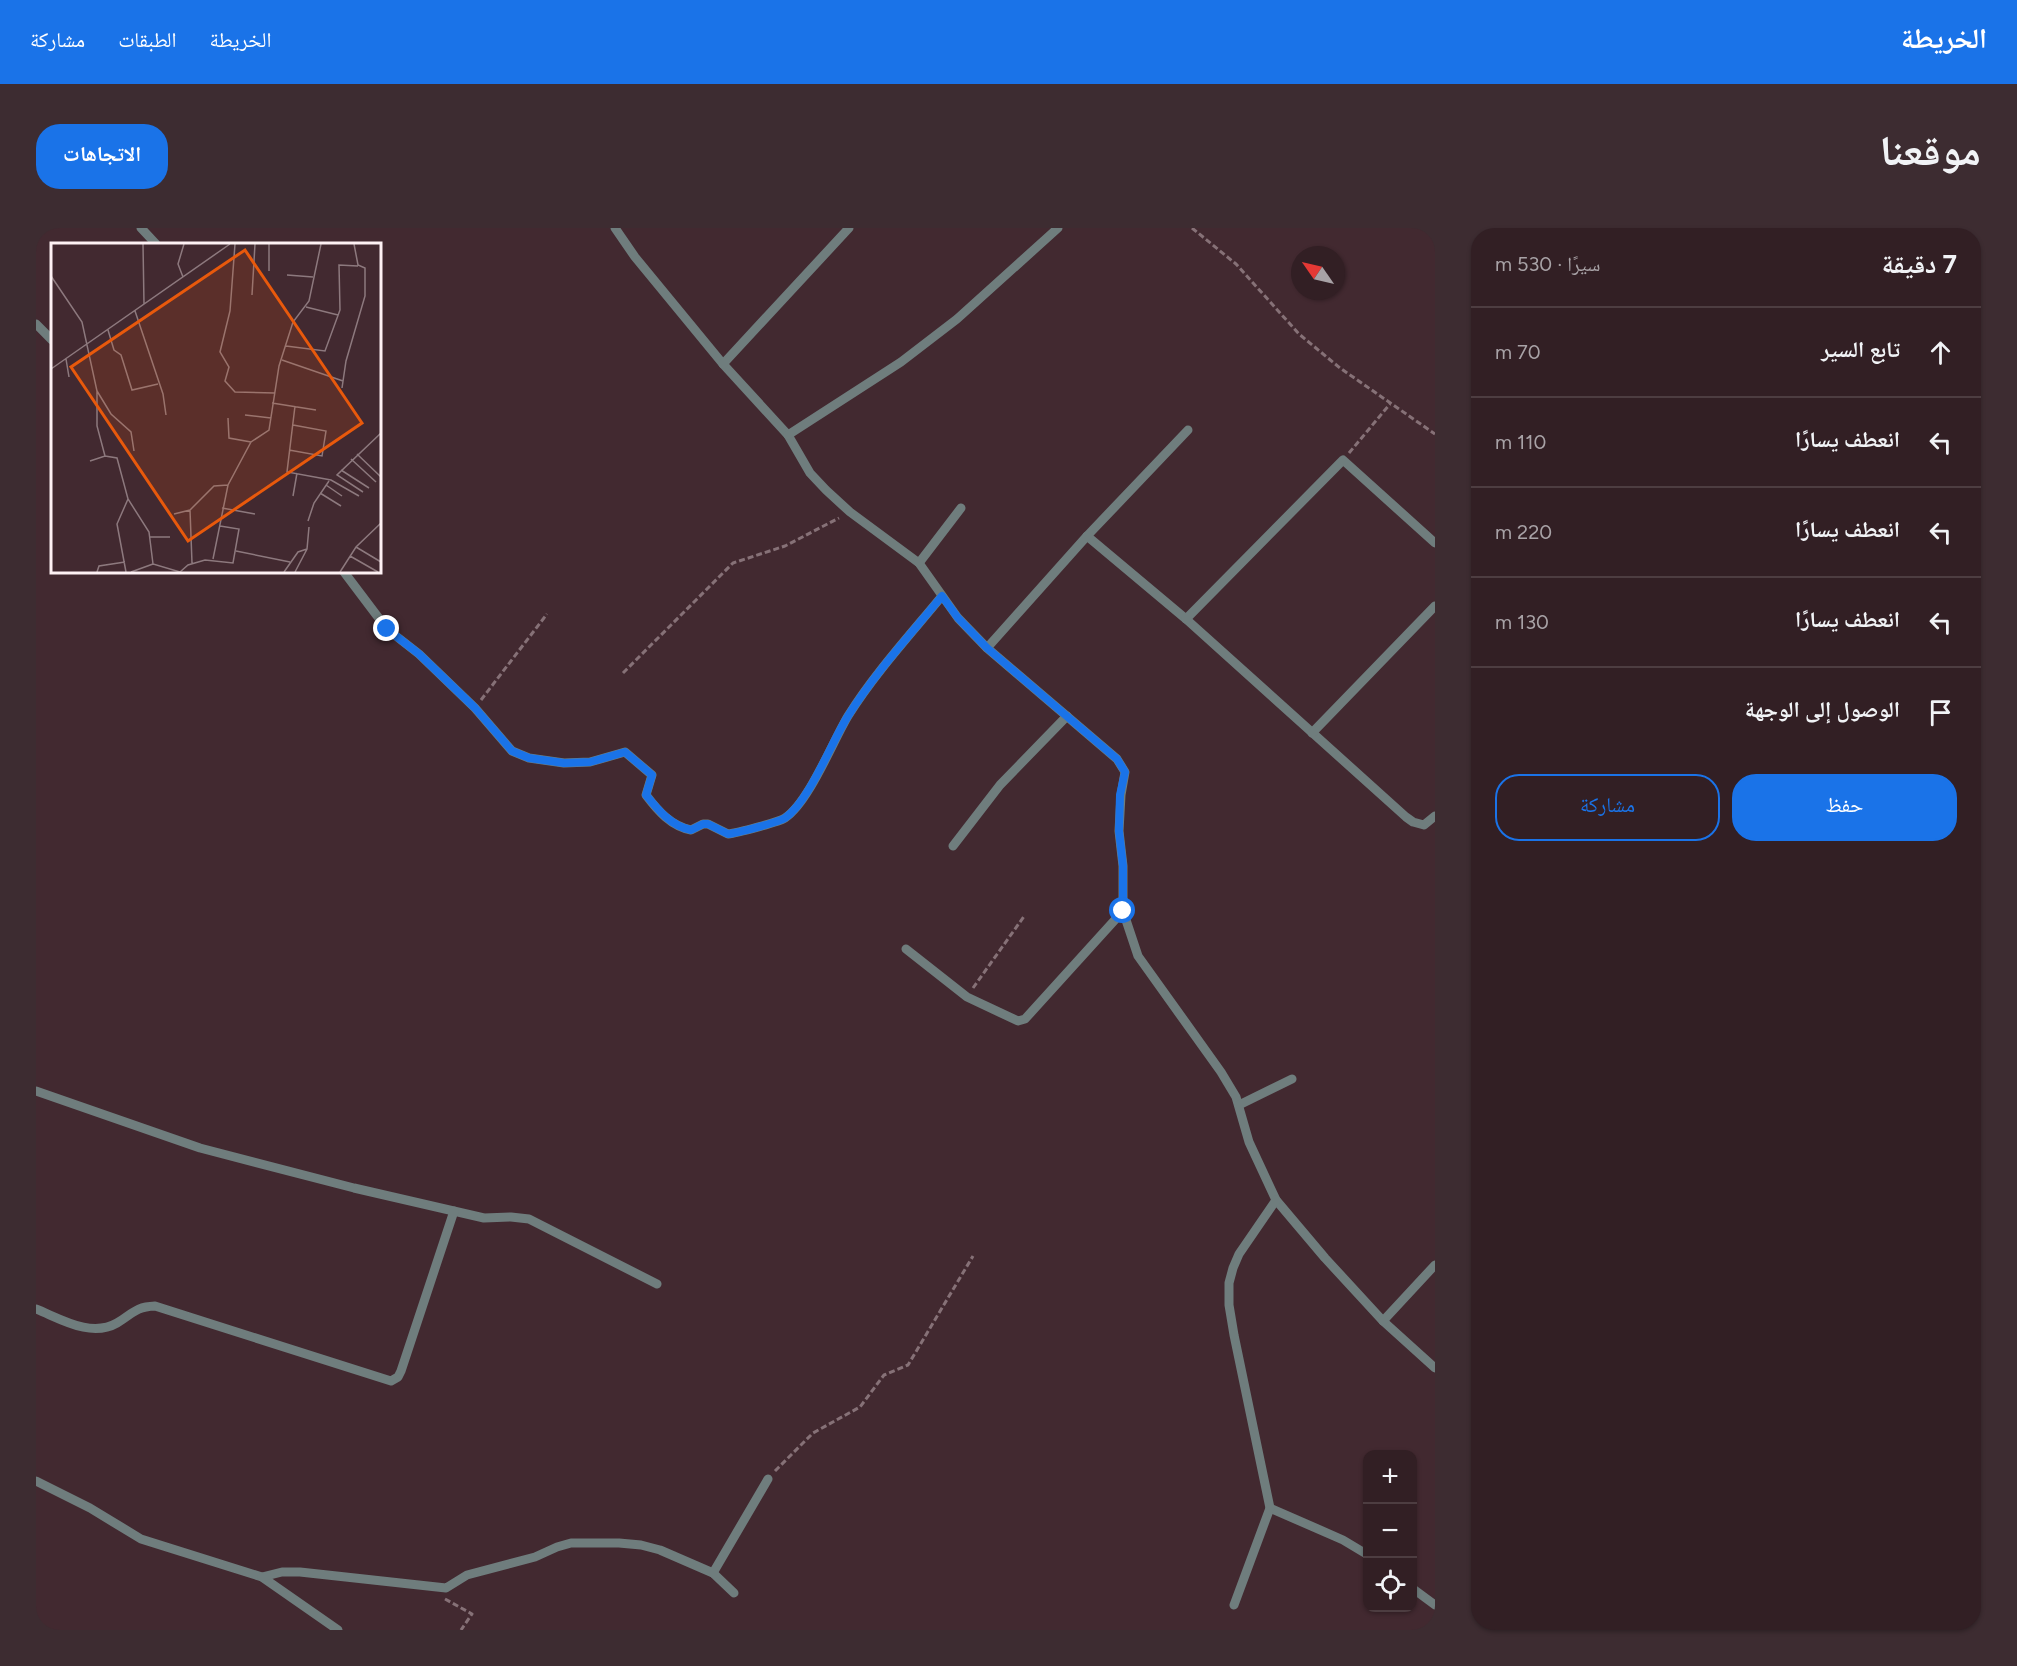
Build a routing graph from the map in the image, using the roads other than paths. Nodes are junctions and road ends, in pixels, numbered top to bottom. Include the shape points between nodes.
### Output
1 (141, 228) edge
2 (615, 228) edge
3 (849, 228) edge
4 (1058, 228) edge
5 (155, 243) edge
6 (36, 324) edge
7 (51, 339) edge
8 (723, 364) junction
9 (1188, 430) dead end
10 (788, 435) junction
11 (961, 508) dead end
12 (1087, 536) junction
13 (1435, 543) edge
14 (919, 563) junction
15 (345, 573) edge
16 (942, 596) junction
17 (1435, 606) edge
18 (1186, 619) junction
19 (987, 648) junction
20 (1067, 716) junction
21 (1312, 733) junction
22 (1435, 816) edge
23 (953, 846) dead end
24 (1123, 911) junction
25 (906, 949) dead end
26 (1293, 1079) dead end
27 (36, 1091) edge
28 (1239, 1105) junction
29 (1276, 1200) junction
30 (454, 1211) junction
31 (1435, 1265) edge
32 (657, 1284) dead end
33 (36, 1309) edge
34 (1383, 1321) junction
35 (1435, 1368) edge
36 (768, 1479) road end
37 (36, 1481) edge
38 (1270, 1508) junction
39 (1363, 1552) edge
40 (713, 1573) junction
41 (262, 1577) junction
42 (1417, 1591) edge
43 (734, 1593) dead end
44 (1234, 1605) dead end
45 (1435, 1605) edge
46 (338, 1630) edge

1 - 5 lane
2 - 8 lane
3 - 8 lane
4 - 10 lane via 957,319 910,355
6 - 7 lane
8 - 10 lane
9 - 12 lane
10 - 14 lane via 810,473 850,512
11 - 14 lane
12 - 18 lane
12 - 19 lane
13 - 18 lane via 1343,460
14 - 16 lane
15 - 16 lane via 387,629 475,708 507,746 529,758 564,763 590,762 625,752 652,775 646,795 671,822 691,830 708,824 725,834 788,815 816,777 848,716
16 - 19 lane
17 - 21 lane
18 - 21 lane
19 - 20 lane
20 - 23 lane via 1000,786
20 - 24 lane via 1117,759 1125,772 1119,821
21 - 22 lane via 1413,822 1424,825
24 - 25 lane via 1025,1019 1018,1021 967,997
24 - 28 lane via 1138,956 1221,1072
26 - 28 lane
27 - 30 lane via 200,1148
28 - 29 lane via 1249,1142
29 - 34 lane
29 - 38 lane via 1239,1254 1229,1283 1234,1335
30 - 32 lane via 484,1218 529,1219
30 - 33 lane via 404,1364 398,1377 391,1381 155,1306 133,1310 101,1330 81,1327
31 - 34 lane
34 - 35 lane
36 - 40 lane
37 - 41 lane via 141,1539
38 - 39 lane
38 - 44 lane
40 - 41 lane via 641,1545 571,1543 467,1575 446,1588 300,1572
40 - 43 lane
41 - 46 lane
42 - 45 lane

